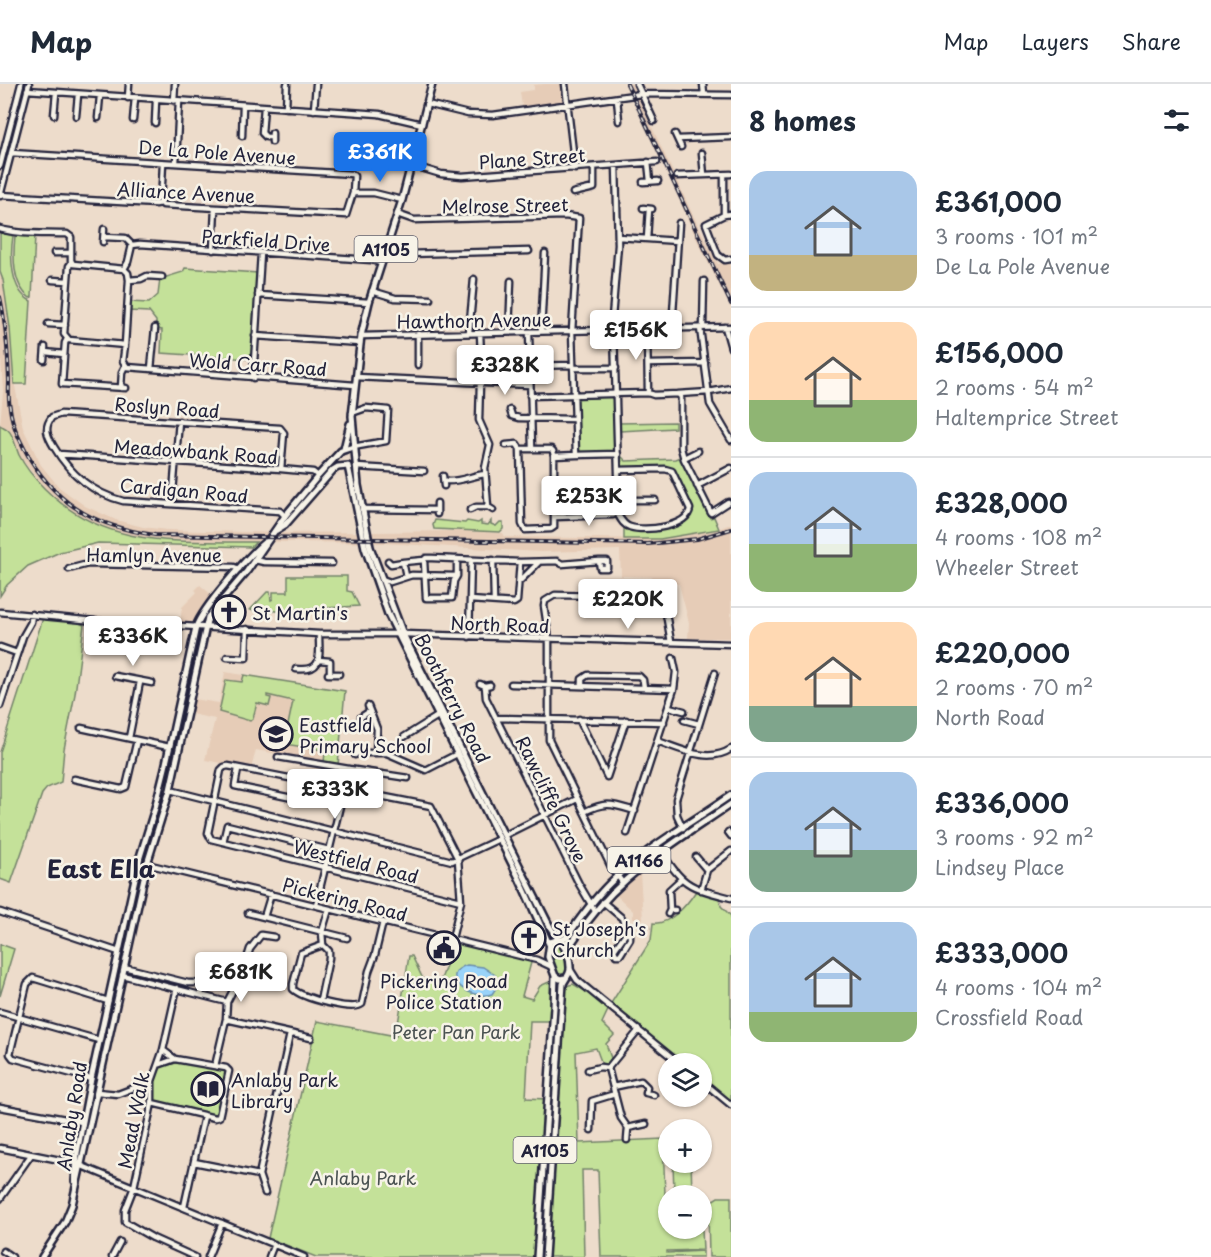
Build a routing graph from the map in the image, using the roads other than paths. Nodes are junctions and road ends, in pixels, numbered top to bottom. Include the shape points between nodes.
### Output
1 (21, 84) edge
2 (28, 84) edge
3 (129, 84) edge
4 (175, 84) edge
5 (287, 84) edge
6 (316, 84) edge
7 (432, 84) edge
8 (565, 84) edge
9 (637, 84) edge
10 (703, 84) edge
11 (27, 90) junction
12 (56, 93) junction
13 (641, 94) junction
14 (704, 94) junction
15 (731, 94) edge
16 (78, 95) junction
17 (100, 96) junction
18 (128, 98) junction
19 (135, 98) junction
20 (617, 98) junction
21 (156, 100) junction
22 (177, 101) junction
23 (427, 104) junction
24 (243, 105) junction
25 (568, 106) junction
26 (264, 107) junction
27 (286, 108) junction
28 (314, 110) junction
29 (54, 115) dead end
30 (76, 116) dead end
31 (98, 118) dead end
32 (133, 120) dead end
33 (619, 121) dead end
34 (654, 121) dead end
35 (155, 123) dead end
36 (422, 124) junction
37 (242, 136) dead end
38 (272, 137) dead end
39 (731, 137) edge
40 (681, 147) dead end
41 (11, 153) junction
42 (702, 153) dead end
43 (648, 162) junction
44 (657, 162) dead end
45 (163, 163) junction
46 (176, 163) junction
47 (411, 165) junction
48 (616, 165) junction
49 (0, 166) edge
50 (594, 167) junction
51 (575, 169) junction
52 (731, 174) edge
53 (704, 175) junction
54 (724, 175) junction
55 (677, 176) dead end
56 (650, 181) junction
57 (658, 181) dead end
58 (643, 182) dead end
59 (353, 193) junction
60 (573, 193) dead end
61 (724, 194) junction
62 (731, 195) edge
63 (0, 196) edge
64 (402, 200) junction
65 (161, 203) junction
66 (215, 208) junction
67 (642, 208) dead end
68 (398, 214) junction
69 (731, 214) edge
70 (724, 215) junction
71 (679, 223) dead end
72 (104, 229) dead end
73 (0, 230) edge
74 (618, 237) junction
75 (647, 239) junction
76 (678, 243) junction
77 (132, 245) junction
78 (386, 248) junction
79 (213, 250) junction
80 (529, 251) dead end
81 (71, 253) junction
82 (261, 253) junction
83 (545, 253) dead end
84 (54, 254) dead end
85 (731, 259) edge
86 (72, 262) junction
87 (381, 263) junction
88 (124, 269) junction
89 (162, 277) dead end
90 (474, 279) dead end
91 (52, 280) dead end
92 (129, 280) junction
93 (68, 281) junction
94 (512, 281) dead end
95 (702, 283) dead end
96 (372, 291) junction
97 (258, 295) junction
98 (430, 299) dead end
99 (369, 302) junction
100 (48, 324) dead end
101 (65, 325) junction
102 (728, 327) edge
103 (154, 328) dead end
104 (672, 328) junction
105 (702, 328) junction
106 (647, 329) junction
107 (613, 330) junction
108 (541, 331) junction
109 (572, 331) junction
110 (469, 332) junction
111 (509, 332) junction
112 (529, 332) junction
113 (480, 333) junction
114 (418, 334) junction
115 (255, 336) junction
116 (68, 339) junction
117 (361, 340) junction
118 (124, 345) junction
119 (731, 348) edge
120 (64, 354) junction
121 (491, 356) dead end
122 (44, 360) dead end
123 (416, 362) dead end
124 (705, 363) junction
125 (648, 364) junction
126 (125, 366) junction
127 (529, 366) junction
128 (573, 366) junction
129 (616, 368) junction
130 (151, 369) junction
131 (356, 377) junction
132 (253, 378) junction
133 (480, 383) junction
134 (355, 385) junction
135 (530, 385) junction
136 (731, 388) edge
137 (709, 392) junction
138 (648, 393) junction
139 (574, 394) junction
140 (616, 394) junction
141 (678, 394) junction
142 (530, 396) junction
143 (508, 412) dead end
144 (352, 415) junction
145 (530, 418) junction
146 (575, 419) junction
147 (178, 421) junction
148 (731, 440) edge
149 (506, 445) dead end
150 (353, 447) junction
151 (520, 449) junction
152 (532, 449) junction
153 (698, 451) dead end
154 (341, 452) junction
155 (59, 454) junction
156 (554, 454) junction
157 (618, 454) junction
158 (578, 455) junction
159 (71, 456) junction
160 (354, 456) junction
161 (684, 458) junction
162 (176, 463) junction
163 (65, 465) junction
164 (346, 466) junction
165 (356, 467) junction
166 (731, 468) edge
167 (281, 469) junction
168 (618, 470) junction
169 (424, 471) dead end
170 (485, 474) junction
171 (318, 476) junction
172 (444, 481) dead end
173 (618, 484) junction
174 (554, 486) junction
175 (697, 486) junction
176 (654, 500) dead end
177 (619, 501) junction
178 (728, 502) dead end
179 (437, 503) dead end
180 (172, 504) junction
181 (362, 509) junction
182 (469, 510) dead end
183 (617, 513) junction
184 (285, 516) junction
185 (555, 517) junction
186 (275, 532) junction
187 (269, 539) junction
188 (457, 558) junction
189 (255, 560) junction
190 (388, 560) dead end
191 (424, 560) junction
192 (471, 560) junction
193 (493, 560) junction
194 (599, 561) dead end
195 (403, 562) junction
196 (520, 562) junction
197 (538, 562) junction
198 (332, 563) dead end
199 (69, 569) dead end
200 (239, 570) junction
201 (406, 576) junction
202 (425, 576) junction
203 (457, 576) junction
204 (382, 579) junction
205 (520, 581) junction
206 (390, 582) junction
207 (385, 588) junction
208 (470, 600) junction
209 (494, 601) junction
210 (0, 612) edge
211 (32, 614) junction
212 (195, 627) junction
213 (205, 627) junction
214 (247, 629) junction
215 (319, 634) junction
216 (400, 634) junction
217 (469, 637) junction
218 (549, 639) junction
219 (670, 642) junction
220 (731, 644) edge
221 (0, 647) edge
222 (17, 653) junction
223 (227, 657) dead end
224 (673, 658) dead end
225 (319, 660) junction
226 (295, 669) dead end
227 (148, 672) dead end
228 (339, 674) dead end
229 (713, 675) dead end
230 (115, 676) dead end
231 (140, 682) junction
232 (515, 682) dead end
233 (485, 685) dead end
234 (549, 686) junction
235 (582, 686) junction
236 (644, 688) junction
237 (674, 689) junction
238 (0, 705) edge
239 (669, 707) junction
240 (684, 711) dead end
241 (441, 715) junction
242 (361, 717) dead end
243 (496, 718) junction
244 (548, 718) junction
245 (579, 719) junction
246 (626, 720) junction
247 (684, 720) dead end
248 (664, 722) junction
249 (699, 724) junction
250 (81, 728) dead end
251 (404, 737) dead end
252 (129, 738) junction
253 (137, 740) junction
254 (657, 741) junction
255 (169, 747) junction
256 (731, 749) edge
257 (356, 752) dead end
258 (691, 752) junction
259 (376, 753) junction
260 (457, 754) junction
261 (278, 757) dead end
262 (238, 769) junction
263 (349, 769) junction
264 (408, 778) dead end
265 (74, 779) dead end
266 (345, 789) junction
267 (171, 790) junction
268 (731, 795) edge
269 (577, 799) junction
270 (215, 801) junction
271 (311, 802) dead end
272 (731, 804) edge
273 (635, 811) junction
274 (714, 811) junction
275 (584, 812) junction
276 (545, 815) junction
277 (623, 825) dead end
278 (629, 827) junction
279 (683, 828) junction
280 (334, 831) junction
281 (627, 833) dead end
282 (502, 837) junction
283 (223, 842) junction
284 (657, 846) junction
285 (329, 850) junction
286 (731, 851) edge
287 (662, 852) junction
288 (696, 857) dead end
289 (458, 859) junction
290 (147, 864) junction
291 (325, 867) junction
292 (707, 870) junction
293 (618, 876) junction
294 (681, 879) junction
295 (622, 882) junction
296 (701, 890) junction
297 (271, 894) junction
298 (731, 898) edge
299 (461, 901) junction
300 (603, 902) junction
301 (316, 905) junction
302 (591, 905) junction
303 (329, 909) junction
304 (595, 911) junction
305 (671, 911) dead end
306 (0, 912) edge
307 (248, 914) dead end
308 (264, 917) junction
309 (383, 922) junction
310 (322, 932) junction
311 (627, 933) junction
312 (274, 937) dead end
313 (347, 938) dead end
314 (452, 939) junction
315 (560, 940) junction
316 (549, 944) junction
317 (323, 945) junction
318 (119, 952) junction
319 (567, 952) junction
320 (548, 957) junction
321 (537, 960) junction
322 (550, 966) junction
323 (124, 967) junction
324 (570, 969) junction
325 (243, 971) junction
326 (122, 975) junction
327 (270, 976) dead end
328 (555, 976) junction
329 (566, 977) junction
330 (577, 980) junction
331 (177, 988) junction
332 (201, 995) junction
333 (108, 1001) junction
334 (320, 1001) junction
335 (227, 1002) junction
336 (0, 1012) edge
337 (19, 1017) junction
338 (226, 1019) junction
339 (639, 1030) junction
340 (290, 1034) junction
341 (311, 1038) dead end
342 (99, 1040) junction
343 (163, 1050) junction
344 (667, 1053) edge
345 (175, 1059) junction
346 (158, 1065) junction
347 (215, 1066) junction
348 (608, 1068) junction
349 (588, 1070) dead end
350 (91, 1079) junction
351 (152, 1081) junction
352 (613, 1087) junction
353 (712, 1089) edge
354 (97, 1092) junction
355 (615, 1094) junction
356 (654, 1095) dead end
357 (152, 1103) junction
358 (731, 1105) edge
359 (0, 1107) edge
360 (204, 1116) junction
361 (82, 1122) junction
362 (647, 1124) dead end
363 (628, 1128) junction
364 (591, 1131) dead end
365 (627, 1140) dead end
366 (0, 1148) edge
367 (32, 1155) junction
368 (194, 1162) junction
369 (79, 1165) junction
370 (259, 1175) junction
371 (134, 1187) junction
372 (265, 1193) dead end
373 (0, 1199) edge
374 (184, 1207) junction
375 (222, 1223) junction
376 (120, 1242) dead end
377 (274, 1245) junction
378 (3, 1251) dead end
379 (302, 1256) edge
380 (12, 1257) edge
381 (42, 1257) edge
382 (112, 1257) edge
383 (195, 1257) edge
384 (208, 1257) edge
385 (269, 1257) edge
386 (537, 1257) edge
387 (545, 1257) edge

1 - 49 street
2 - 11 street
3 - 18 street
4 - 22 street
5 - 27 street
6 - 28 street
7 - 23 main road, Anlaby Road / A1105
8 - 25 street
9 - 13 street
10 - 14 street
11 - 12 street
11 - 41 street
12 - 16 street
12 - 29 street
13 - 14 street
13 - 20 street
13 - 34 street
14 - 15 street
16 - 17 street
16 - 30 street
17 - 18 street
17 - 31 street
18 - 19 street
19 - 21 street
19 - 32 street
20 - 25 street
20 - 33 street
21 - 22 street
21 - 35 street
22 - 24 street
22 - 46 street
23 - 25 street via 468,114 493,115
23 - 36 main road, Anlaby Road / A1105
24 - 26 street
24 - 37 street
25 - 51 street
26 - 27 street
26 - 38 street via 262,133
27 - 28 street
28 - 36 street via 386,114
36 - 47 main road, Anlaby Road / A1105
39 - 40 street via 676,137
41 - 45 street, De La Pole Avenue
41 - 63 street
42 - 53 street
43 - 44 street, Plane Street
43 - 48 street, Plane Street
43 - 56 street
45 - 46 street, De La Pole Avenue
45 - 65 street
46 - 59 street, De La Pole Avenue via 352,174
47 - 51 street, Plane Street via 462,176
47 - 64 main road, Anlaby Road / A1105
48 - 50 street, Plane Street
48 - 74 street
50 - 51 street, Plane Street
50 - 60 street via 594,188
52 - 54 street
53 - 54 street
53 - 55 street
54 - 61 street
56 - 57 street
56 - 58 street
59 - 64 street
59 - 66 street, Alliance Avenue via 346,215
61 - 62 street
61 - 70 street
63 - 65 street, Alliance Avenue
64 - 68 main road, Anlaby Road / A1105
65 - 66 street, Alliance Avenue
66 - 79 street
67 - 75 street via 651,209
68 - 78 main road, Anlaby Road / A1105
68 - 109 street, Melrose Street via 414,220 577,216
69 - 70 street
70 - 85 street via 706,224 718,255 724,260
71 - 76 street
72 - 77 street, Parkfield Drive via 103,239 125,238
73 - 81 street via 67,234 71,237
74 - 75 street
74 - 107 street
75 - 76 street
76 - 104 street
77 - 79 street, Parkfield Drive
77 - 88 street
78 - 80 street via 406,254
78 - 87 main road, Anlaby Road / A1105
79 - 82 street, Parkfield Drive
81 - 84 street
81 - 86 street
82 - 87 street, Parkfield Drive
82 - 97 street
83 - 108 street
86 - 88 street
86 - 93 street
87 - 96 main road, Anlaby Road / A1105
88 - 92 street
89 - 92 street
90 - 110 street
91 - 93 street
92 - 118 street
93 - 101 street
94 - 111 street
95 - 105 street
96 - 98 street via 394,298
96 - 99 main road, Anlaby Road / A1105
97 - 99 street
97 - 115 street
99 - 117 main road, Anlaby Road / A1105
100 - 101 street
101 - 116 street
102 - 105 street, Hawthorn Avenue
102 - 119 street
103 - 130 street
104 - 105 street, Hawthorn Avenue
104 - 106 street, Hawthorn Avenue
105 - 124 street
106 - 107 street, Hawthorn Avenue
106 - 125 street
107 - 109 street, Hawthorn Avenue
107 - 129 street
108 - 109 street, Hawthorn Avenue
108 - 112 street, Hawthorn Avenue
109 - 128 street
110 - 113 street, Hawthorn Avenue
110 - 114 street, Hawthorn Avenue
111 - 112 street, Hawthorn Avenue
111 - 113 street, Hawthorn Avenue
112 - 127 street
113 - 121 street via 481,356
114 - 117 street, Hawthorn Avenue
114 - 123 street
115 - 117 street, Hawthorn Avenue
115 - 132 street
116 - 118 street
116 - 120 street
117 - 131 main road, Anlaby Road / A1105
118 - 126 street
120 - 122 street via 45,350
120 - 126 street via 62,383 124,388
124 - 125 street
124 - 137 street
125 - 138 street
126 - 130 street, Wold Carr Road
127 - 128 street
127 - 135 street
128 - 129 street
128 - 139 street
129 - 140 street
130 - 132 street, Wold Carr Road
131 - 133 street
131 - 134 main road, Anlaby Road / A1105
132 - 134 street, Wold Carr Road
133 - 135 street
133 - 170 street via 479,420 490,445
134 - 144 main road, Anlaby Road / A1105
135 - 142 street
136 - 137 street
137 - 141 street
137 - 148 street via 710,404
138 - 140 street
138 - 141 street
139 - 140 street
139 - 142 street
139 - 146 street
140 - 157 street
141 - 161 street
142 - 145 street
143 - 145 street via 512,417
144 - 150 main road, Anlaby Road / A1105
144 - 150 street via 366,408 388,410 386,441
144 - 154 main road, Anlaby Road / A1105
145 - 146 street
145 - 152 street
146 - 158 street
147 - 155 street, Roslyn Road via 57,414 49,420 46,434
147 - 162 street
147 - 167 street, Roslyn Road via 280,428 284,432
149 - 151 street via 517,444
150 - 154 main road
150 - 160 main road, A1105
151 - 152 street
151 - 185 street via 523,528 551,529
152 - 156 street via 551,449
153 - 161 street
154 - 160 main road via 349,450
154 - 164 main road, A1105 via 338,460
154 - 171 main road, Anlaby Road
155 - 159 street, Meadowbank Road
155 - 163 street, Cardigan Road
156 - 158 street
156 - 174 street
157 - 158 street
157 - 168 street
159 - 162 street, Meadowbank Road
159 - 163 street
160 - 164 main road
160 - 165 main road, Boothferry Road / A1105
161 - 175 street
162 - 167 street, Meadowbank Road
162 - 180 street
163 - 180 street, Cardigan Road via 88,485 113,498
164 - 186 main road, Anlaby Road via 333,470
164 - 216 main road, Boothferry Road / A1105 via 374,576
165 - 169 street
165 - 181 main road, Boothferry Road / A1105
166 - 175 street
167 - 171 street, Meadowbank Road via 313,472
168 - 173 street
168 - 183 street via 672,471 690,513 670,525 655,528 631,527
170 - 172 street
170 - 182 street via 490,508
171 - 184 main road, Anlaby Road
173 - 174 street
173 - 177 street
174 - 185 street
175 - 178 street via 711,513
176 - 177 street
177 - 183 street
179 - 181 street via 437,512
180 - 184 street, Cardigan Road via 280,511
181 - 204 main road, Boothferry Road / A1105
183 - 185 street
184 - 186 main road, Anlaby Road
186 - 187 main road, Anlaby Road
187 - 189 main road, Anlaby Road
187 - 200 main road, Anlaby Road
188 - 191 street
188 - 192 street
188 - 203 street
189 - 198 street
189 - 213 main road, Anlaby Road via 208,617
190 - 195 street via 391,564
191 - 195 street
191 - 202 street
192 - 193 street
192 - 208 street
193 - 196 street
193 - 209 street
194 - 197 street
195 - 201 street
196 - 197 street
196 - 205 street
197 - 205 street
199 - 200 street, Hamlyn Avenue via 99,564
200 - 212 main road, Anlaby Road
201 - 202 street
201 - 206 street
202 - 203 street
202 - 203 street via 426,598 453,598
204 - 206 street
204 - 207 main road, Boothferry Road / A1105
205 - 209 street via 517,601
206 - 207 street
207 - 216 main road, Boothferry Road / A1105
208 - 209 street
208 - 217 street
210 - 211 street, North Road
211 - 212 street, North Road
211 - 222 street
212 - 213 street, North Road
212 - 255 main road, Anlaby Road
213 - 214 street, North Road
213 - 267 main road, Anlaby Road
214 - 215 street, North Road
214 - 223 street via 249,658
215 - 216 street, North Road
215 - 225 street
216 - 217 street, North Road
216 - 241 main road, Boothferry Road / A1105
217 - 218 street, North Road
218 - 219 street, North Road
218 - 219 street via 544,606 555,595 657,597 665,608
218 - 234 street
219 - 220 street, North Road
221 - 222 street
222 - 238 street
224 - 237 street
225 - 226 street via 314,668
225 - 228 street via 330,661 329,674
227 - 231 street via 149,682
229 - 249 street
230 - 231 street
231 - 252 street
232 - 234 street
233 - 243 street, Rawcliffe Grove via 486,698
234 - 235 street
234 - 244 street
235 - 236 street
235 - 236 street via 582,679 588,675 639,676
236 - 237 street
237 - 239 street
239 - 240 street
239 - 248 street
241 - 251 street
241 - 260 main road, Boothferry Road / A1105
241 - 282 main road, Boothferry Road / A1105
242 - 259 street via 369,709 377,729
243 - 244 street
243 - 276 street, Rawcliffe Grove
244 - 245 street
244 - 269 street via 549,740
245 - 246 street
245 - 246 street via 607,777
246 - 248 street
247 - 249 street
248 - 254 street
249 - 258 street
250 - 252 street
252 - 253 street
253 - 255 street
253 - 265 street via 126,787
254 - 258 street
254 - 273 street
255 - 318 main road, Anlaby Road
256 - 258 street via 716,756
257 - 259 street
258 - 279 street via 676,801
259 - 260 street via 387,753 426,770
260 - 282 main road, Boothferry Road / A1105
261 - 263 street
262 - 266 street
262 - 270 street via 224,766 221,770
262 - 271 street via 235,786
263 - 264 street
263 - 266 street
266 - 280 street
266 - 289 street via 431,806
267 - 270 street
267 - 290 main road, Anlaby Road
268 - 274 main road, A1166
269 - 275 street
269 - 276 street
270 - 280 street
270 - 283 street via 208,833 211,839
272 - 274 main road, A1166
273 - 275 street via 608,803
273 - 278 street
274 - 279 main road, A1166
274 - 287 main road, A1166
275 - 293 street
276 - 282 street
276 - 302 street, Rawcliffe Grove
277 - 278 street
278 - 281 street
279 - 284 main road, A1166
280 - 285 street
280 - 289 street via 452,861
282 - 289 street
282 - 315 main road, Boothferry Road / A1105
282 - 316 main road, Boothferry Road / A1105
283 - 285 street via 227,825
283 - 291 street, Westfield Road
284 - 287 street
284 - 293 main road, A1166
285 - 291 street
286 - 292 street
287 - 294 street
287 - 295 main road, A1166
288 - 292 street
289 - 299 street
290 - 297 street, Pickering Road
290 - 323 main road, Anlaby Road
291 - 299 street, Westfield Road
291 - 301 street
292 - 296 street
293 - 295 street
293 - 302 main road, A1166
294 - 296 street
294 - 305 street via 669,890
295 - 300 main road, A1166
296 - 298 street
297 - 301 street, Pickering Road
297 - 308 street
299 - 314 street
300 - 304 main road, A1166
300 - 311 street via 619,915
301 - 303 street, Pickering Road
302 - 304 street, Rawcliffe Grove
302 - 315 main road, A1166 via 567,937
303 - 309 street, Pickering Road
303 - 310 street
304 - 319 main road, A1166
306 - 318 street
307 - 308 street
308 - 310 street
309 - 314 street, Pickering Road
309 - 334 street via 362,1004 356,1008
310 - 313 street
310 - 317 street
311 - 311 street via 630,939 616,956 614,951
312 - 325 street via 261,935 250,949
314 - 321 street, Pickering Road
315 - 316 main road
315 - 319 main road, A1105
316 - 320 main road, A1105
317 - 334 street via 329,958
317 - 334 street via 301,953 293,984 296,992
318 - 333 main road, Anlaby Road
319 - 324 main road, A1105
320 - 321 street, Pickering Road
320 - 322 main road, A1105
321 - 322 street, Pickering Road
322 - 328 main road, A1105
323 - 326 main road, Anlaby Road
323 - 332 street via 201,983
324 - 329 main road, A1105
324 - 330 street
325 - 327 street
325 - 335 street
326 - 331 street
326 - 354 main road, Anlaby Road
328 - 329 main road
328 - 386 main road, A1105
329 - 330 street
329 - 387 main road, A1105
330 - 339 street
331 - 332 street
331 - 343 street, Mead Walk
332 - 335 street
333 - 337 street via 33,978 27,984
333 - 342 main road, Anlaby Road
335 - 338 street
336 - 337 street
337 - 342 street
337 - 350 street via 10,1054 13,1058
338 - 340 street
338 - 347 street
339 - 344 street
339 - 348 street
340 - 341 street
340 - 370 street
342 - 350 main road, Anlaby Road
343 - 345 street
343 - 346 street, Mead Walk
345 - 346 street
345 - 347 street
346 - 351 street, Mead Walk
347 - 360 street via 229,1071 221,1111 219,1117
348 - 349 street
348 - 352 street
350 - 361 main road, Anlaby Road
351 - 354 street via 118,1094
351 - 357 street, Mead Walk
352 - 355 street
352 - 356 street via 641,1081 647,1087 646,1093
353 - 358 street
354 - 369 main road, Anlaby Road
355 - 363 street
355 - 364 street via 592,1101
357 - 360 street
357 - 371 street, Mead Walk
359 - 361 street
360 - 368 street
361 - 369 main road, Anlaby Road
362 - 363 street
363 - 365 street
366 - 367 street
367 - 369 street
367 - 373 street
368 - 370 street
368 - 374 street
369 - 371 street
369 - 381 main road, Anlaby Road via 70,1210
370 - 372 street
371 - 374 street
371 - 383 street, Mead Walk via 125,1210 126,1222
374 - 375 street
375 - 377 street
375 - 384 street
376 - 382 street
377 - 379 street
377 - 385 street
378 - 380 street

